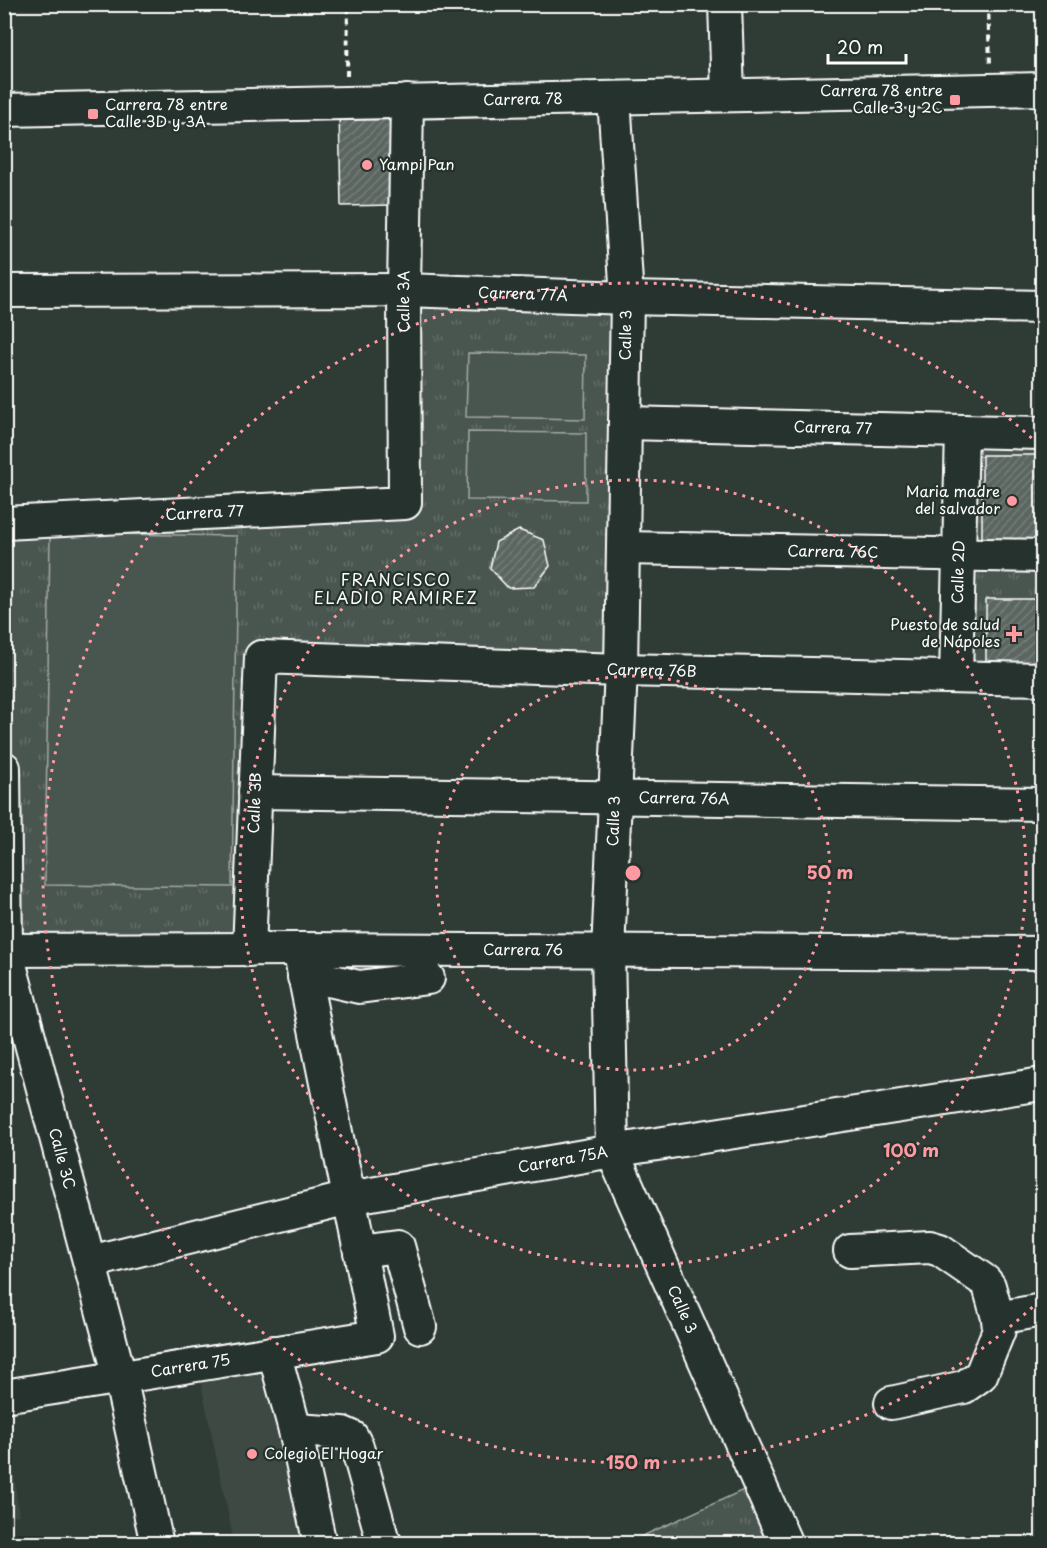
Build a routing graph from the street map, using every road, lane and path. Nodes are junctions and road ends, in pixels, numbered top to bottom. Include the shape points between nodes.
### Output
1 (348, 4) edge
2 (725, 4) edge
3 (988, 4) edge
4 (1042, 89) edge
5 (991, 90) junction
6 (728, 95) junction
7 (614, 98) junction
8 (407, 101) junction
9 (347, 102) junction
10 (4, 110) edge
11 (404, 290) junction
12 (4, 291) edge
13 (627, 298) junction
14 (1042, 307) edge
15 (625, 423) junction
16 (962, 431) junction
17 (1042, 433) edge
18 (405, 503) joint
19 (4, 523) edge
20 (623, 548) junction
21 (959, 555) junction
22 (1042, 556) edge
23 (261, 657) joint
24 (621, 670) junction
25 (956, 677) junction
26 (1042, 679) edge
27 (4, 768) edge
28 (255, 792) junction
29 (615, 798) junction
30 (1042, 804) edge
31 (5, 950) edge
32 (249, 950) junction
33 (608, 951) junction
34 (1042, 953) edge
35 (302, 963) junction
36 (428, 978) dead end
37 (1042, 1084) edge
38 (612, 1151) junction
39 (349, 1198) junction
40 (360, 1251) junction
41 (850, 1251) dead end
42 (90, 1262) junction
43 (1042, 1310) edge
44 (998, 1318) junction
45 (420, 1328) dead end
46 (274, 1352) junction
47 (120, 1377) junction
48 (4, 1396) edge
49 (891, 1403) dead end
50 (295, 1430) junction
51 (157, 1544) edge
52 (320, 1544) edge
53 (386, 1544) edge
54 (786, 1544) edge

1 - 9 path
2 - 6 street
3 - 5 path
4 - 5 street, Carrera 78
5 - 6 street, Carrera 78
6 - 7 street, Carrera 78
7 - 8 street, Carrera 78
7 - 13 street, Calle 3
8 - 9 street, Carrera 78
8 - 11 street, Calle 3A
9 - 10 street, Carrera 78
11 - 12 street, Carrera 77A
11 - 13 street, Carrera 77A
11 - 18 street, Calle 3A
13 - 14 street, Carrera 77A
13 - 15 street, Calle 3
15 - 16 street, Carrera 77
15 - 20 street, Calle 3
16 - 17 street, Carrera 77
16 - 21 street, Calle 2D
18 - 19 street, Carrera 77
20 - 21 street, Carrera 76C
20 - 24 street, Calle 3
21 - 22 street, Carrera 76C
21 - 25 street, Calle 2D
23 - 24 street, Carrera 76B
23 - 28 street, Calle 3B
24 - 25 street, Carrera 76B
24 - 29 street, Calle 3
25 - 26 street, Carrera 76B
27 - 31 street, Calle 3C
28 - 29 street, Carrera 76A
28 - 32 street, Calle 3B
29 - 30 street, Carrera 76A
29 - 33 street, Calle 3
31 - 32 street, Carrera 76
31 - 42 street, Calle 3C
32 - 35 street, Carrera 76
33 - 34 street, Carrera 76
33 - 35 street, Carrera 76
33 - 38 street, Calle 3
35 - 36 street via 359,987
35 - 39 street
37 - 38 street, Carrera 75A
38 - 39 street, Carrera 75A
38 - 54 street, Calle 3
39 - 40 street
39 - 42 street, Carrera 75A
40 - 45 street via 395,1245 400,1248
40 - 46 street, Carrera 75 via 377,1336
41 - 44 street via 930,1247 940,1250 985,1281
42 - 47 street, Calle 3C
43 - 44 street
44 - 49 street via 999,1330 981,1375 969,1384
46 - 47 street, Carrera 75
46 - 50 street
47 - 48 street, Carrera 75
47 - 51 street, Calle 3C
50 - 52 street
50 - 53 street via 352,1437

